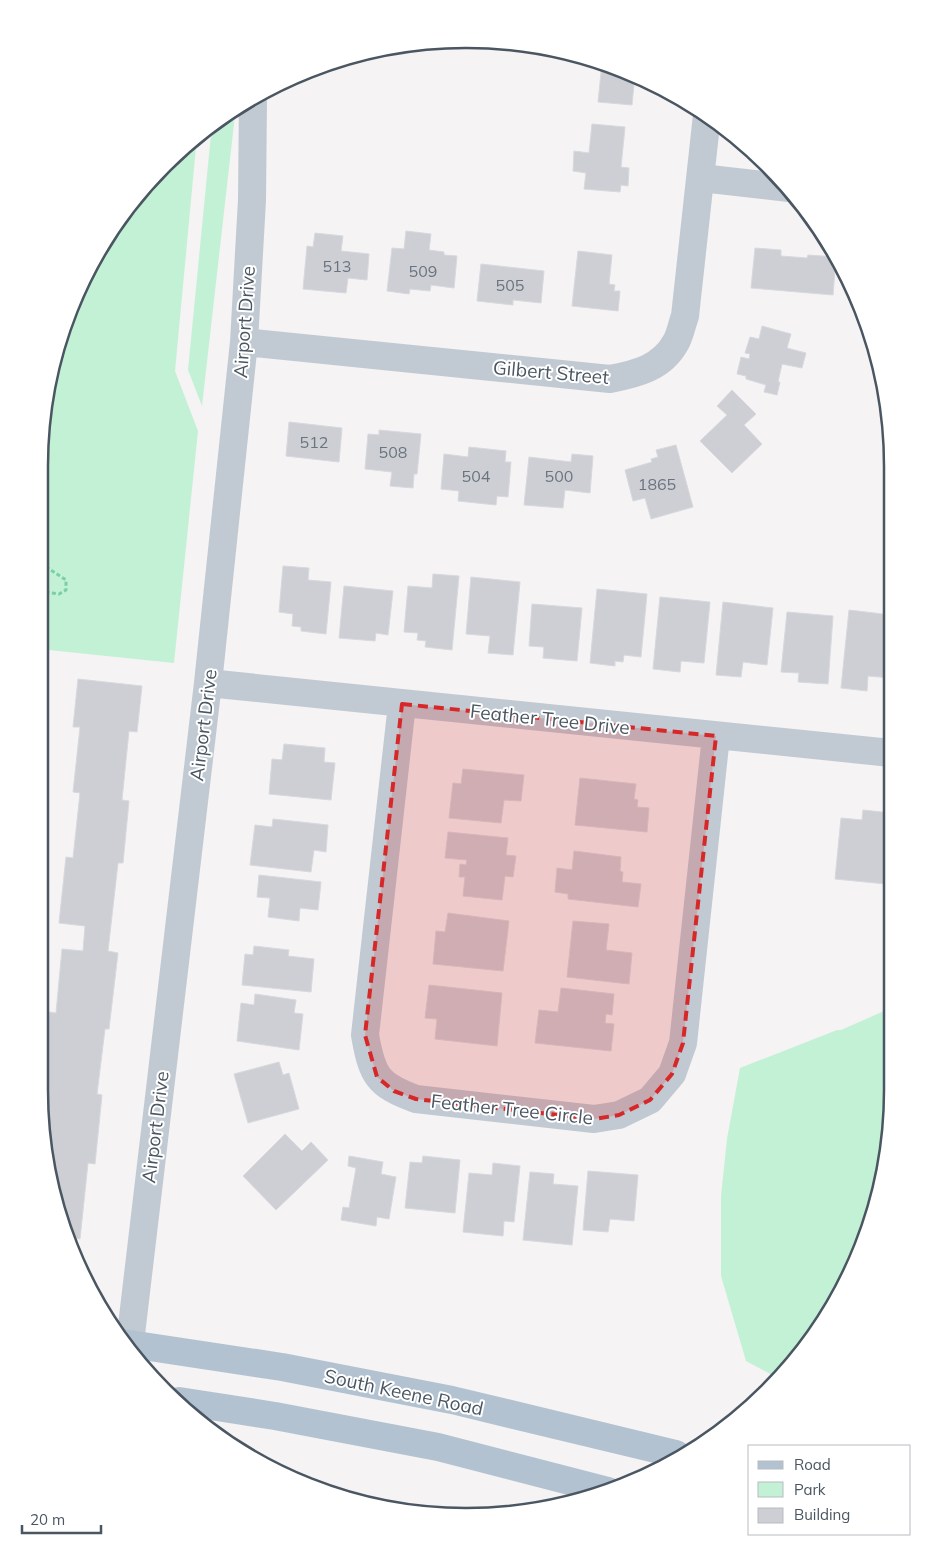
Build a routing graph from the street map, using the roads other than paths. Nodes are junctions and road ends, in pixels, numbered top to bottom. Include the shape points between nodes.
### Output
1 (253, 106) edge
2 (706, 124) edge
3 (701, 178) junction
4 (777, 187) edge
5 (244, 342) junction
6 (208, 683) junction
7 (402, 704) junction
8 (716, 736) junction
9 (884, 752) edge
10 (128, 1336) edge
11 (137, 1347) edge
12 (188, 1402) edge
13 (671, 1453) edge
14 (593, 1487) edge

1 - 5 street, Airport Drive via 252,200
2 - 3 street, Gilbert Street
3 - 4 street
3 - 5 street, Gilbert Street via 684,316 677,342 661,361 639,373 610,379
5 - 6 street, Airport Drive
6 - 7 street, Feather Tree Drive
6 - 10 street, Airport Drive
7 - 8 street, Feather Tree Drive
7 - 8 street, Feather Tree Circle via 365,1035 376,1077 394,1091 416,1099 594,1119 619,1115 650,1100 672,1074 683,1044
8 - 9 street, Feather Tree Drive
11 - 13 main road, South Keene Road via 282,1367 452,1400
12 - 14 main road via 438,1447

